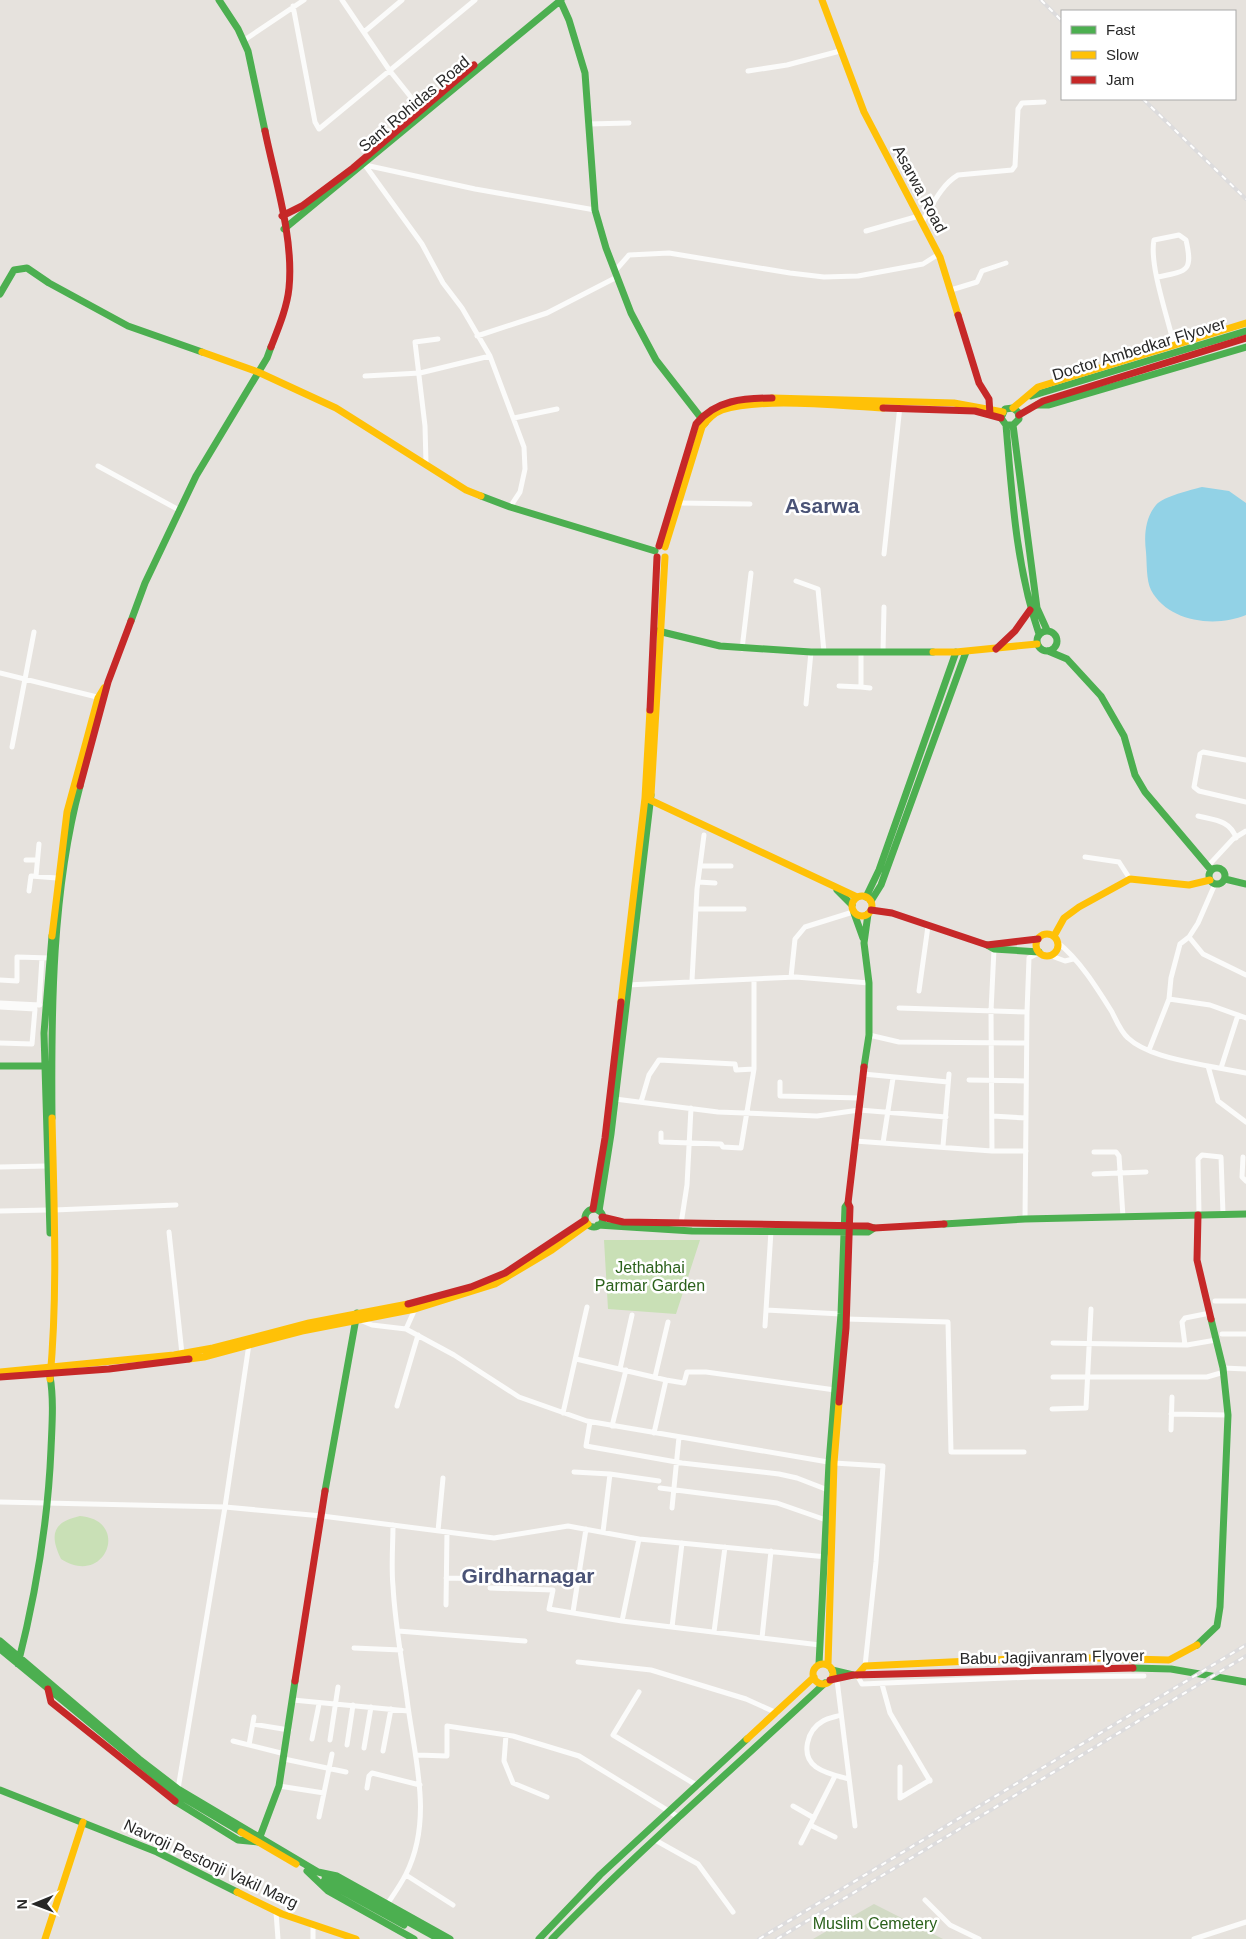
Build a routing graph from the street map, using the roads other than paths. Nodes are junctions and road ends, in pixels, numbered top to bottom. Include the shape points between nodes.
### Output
1 (220, 0) edge
2 (304, 0) edge
3 (342, 0) edge
4 (402, 0) edge
5 (475, 0) edge
6 (559, 0) edge
7 (822, 0) edge
8 (294, 6) junction
9 (364, 32) junction
10 (243, 41) junction
11 (840, 51) junction
12 (390, 71) junction
13 (748, 71) dead end
14 (1044, 102) dead end
15 (422, 111) junction
16 (629, 123) dead end
17 (588, 124) junction
18 (363, 163) junction
19 (595, 210) junction
20 (282, 216) junction
21 (920, 219) junction
22 (284, 229) junction
23 (866, 231) dead end
24 (939, 254) junction
25 (1006, 263) dead end
26 (616, 274) junction
27 (1158, 277) junction
28 (951, 290) junction
29 (0, 294) edge
30 (1246, 323) edge
31 (1246, 331) edge
32 (477, 336) junction
33 (438, 338) dead end
34 (1246, 338) edge
35 (1174, 345) junction
36 (1246, 347) edge
37 (490, 356) junction
38 (258, 372) junction
39 (420, 373) junction
40 (365, 376) dead end
41 (1030, 396) junction
42 (1034, 405) junction
43 (900, 406) junction
44 (1014, 408) junction
45 (558, 409) dead end
46 (987, 410) junction
47 (1002, 415) junction
48 (1019, 415) junction
49 (514, 418) junction
50 (703, 420) junction
51 (1010, 425) junction
52 (426, 463) junction
53 (98, 466) dead end
54 (679, 503) junction
55 (750, 504) dead end
56 (510, 507) junction
57 (178, 510) junction
58 (1024, 516) junction
59 (1016, 517) junction
60 (660, 551) junction
61 (884, 554) dead end
62 (752, 573) dead end
63 (796, 580) dead end
64 (884, 607) dead end
65 (1030, 610) junction
66 (1047, 630) junction
67 (659, 631) junction
68 (34, 632) dead end
69 (1039, 634) junction
70 (1057, 642) junction
71 (1037, 644) junction
72 (742, 648) junction
73 (996, 649) junction
74 (1048, 651) junction
75 (811, 652) junction
76 (824, 652) junction
77 (883, 652) junction
78 (956, 652) junction
79 (966, 652) junction
80 (861, 653) junction
81 (1067, 659) junction
82 (0, 673) edge
83 (26, 678) junction
84 (839, 686) dead end
85 (861, 687) junction
86 (870, 688) dead end
87 (101, 698) junction
88 (806, 704) dead end
89 (12, 746) dead end
90 (1246, 760) edge
91 (648, 799) junction
92 (1246, 802) edge
93 (1198, 816) dead end
94 (1246, 831) edge
95 (704, 835) dead end
96 (1236, 838) junction
97 (39, 844) dead end
98 (1085, 857) dead end
99 (26, 860) dead end
100 (37, 860) junction
101 (700, 866) junction
102 (731, 866) dead end
103 (1210, 868) junction
104 (36, 876) junction
105 (57, 878) junction
106 (1130, 879) junction
107 (1224, 879) junction
108 (698, 882) junction
109 (1212, 882) junction
110 (715, 883) dead end
111 (1246, 884) edge
112 (833, 886) junction
113 (29, 892) dead end
114 (857, 897) junction
115 (868, 899) junction
116 (697, 909) junction
117 (744, 909) dead end
118 (853, 909) junction
119 (870, 912) junction
120 (928, 926) junction
121 (1189, 937) junction
122 (1038, 939) junction
123 (1056, 939) junction
124 (864, 943) junction
125 (987, 945) junction
126 (994, 949) junction
127 (1039, 952) junction
128 (1049, 955) junction
129 (46, 958) junction
130 (1073, 960) junction
131 (1246, 975) edge
132 (791, 977) junction
133 (754, 979) junction
134 (0, 980) edge
135 (692, 980) junction
136 (869, 983) junction
137 (625, 986) junction
138 (919, 991) dead end
139 (1169, 999) junction
140 (0, 1005) edge
141 (42, 1005) junction
142 (899, 1008) dead end
143 (991, 1011) junction
144 (1027, 1012) junction
145 (1238, 1015) junction
146 (1246, 1018) edge
147 (869, 1035) junction
148 (0, 1043) edge
149 (991, 1043) junction
150 (1026, 1043) junction
151 (1150, 1050) junction
152 (0, 1066) edge
153 (47, 1066) junction
154 (1208, 1066) junction
155 (1221, 1068) junction
156 (754, 1069) junction
157 (1246, 1073) edge
158 (862, 1074) junction
159 (949, 1074) dead end
160 (893, 1078) junction
161 (969, 1080) dead end
162 (992, 1081) junction
163 (1026, 1081) junction
164 (780, 1082) dead end
165 (948, 1082) junction
166 (860, 1098) junction
167 (615, 1099) junction
168 (641, 1102) junction
169 (691, 1108) junction
170 (858, 1110) junction
171 (748, 1112) junction
172 (888, 1113) junction
173 (992, 1116) junction
174 (946, 1117) junction
175 (1026, 1118) junction
176 (1246, 1122) edge
177 (661, 1133) dead end
178 (855, 1142) junction
179 (883, 1143) junction
180 (689, 1145) junction
181 (943, 1146) junction
182 (992, 1151) junction
183 (1026, 1151) junction
184 (1094, 1152) dead end
185 (1243, 1157) dead end
186 (47, 1166) junction
187 (0, 1167) edge
188 (1146, 1172) dead end
189 (1120, 1173) junction
190 (1094, 1174) dead end
191 (1246, 1181) edge
192 (176, 1205) dead end
193 (51, 1210) junction
194 (0, 1212) edge
195 (598, 1212) junction
196 (1223, 1214) junction
197 (1246, 1214) edge
198 (1199, 1215) junction
199 (1122, 1217) junction
200 (1025, 1220) junction
201 (587, 1222) junction
202 (681, 1224) junction
203 (598, 1225) junction
204 (847, 1230) junction
205 (771, 1231) junction
206 (169, 1232) dead end
207 (1215, 1301) dead end
208 (1246, 1301) edge
209 (587, 1307) dead end
210 (415, 1309) junction
211 (766, 1310) junction
212 (1091, 1310) dead end
213 (1210, 1314) junction
214 (632, 1315) dead end
215 (357, 1316) junction
216 (844, 1317) junction
217 (668, 1322) dead end
218 (765, 1326) dead end
219 (406, 1329) junction
220 (1222, 1334) dead end
221 (1246, 1334) edge
222 (418, 1335) junction
223 (1216, 1340) junction
224 (249, 1343) junction
225 (1053, 1343) dead end
226 (1090, 1343) junction
227 (1185, 1345) junction
228 (182, 1354) junction
229 (576, 1359) junction
230 (1246, 1369) edge
231 (623, 1370) junction
232 (1223, 1370) junction
233 (0, 1372) edge
234 (51, 1372) junction
235 (655, 1377) junction
236 (1054, 1377) dead end
237 (1089, 1377) junction
238 (0, 1378) edge
239 (666, 1380) junction
240 (835, 1390) junction
241 (1172, 1397) dead end
242 (397, 1406) dead end
243 (1052, 1409) dead end
244 (563, 1413) junction
245 (1171, 1414) junction
246 (1228, 1415) junction
247 (590, 1422) junction
248 (612, 1426) junction
249 (1171, 1430) dead end
250 (654, 1433) junction
251 (679, 1437) junction
252 (1024, 1452) dead end
253 (678, 1462) junction
254 (831, 1463) junction
255 (574, 1472) dead end
256 (610, 1474) junction
257 (443, 1478) dead end
258 (659, 1481) dead end
259 (660, 1488) dead end
260 (674, 1490) junction
261 (828, 1490) junction
262 (0, 1502) edge
263 (48, 1504) junction
264 (225, 1507) junction
265 (672, 1508) dead end
266 (322, 1516) junction
267 (826, 1520) junction
268 (393, 1525) junction
269 (586, 1528) junction
270 (438, 1531) junction
271 (447, 1532) junction
272 (603, 1532) junction
273 (639, 1539) junction
274 (682, 1543) junction
275 (725, 1547) junction
276 (771, 1551) junction
277 (827, 1557) junction
278 (446, 1578) junction
279 (484, 1579) dead end
280 (490, 1588) dead end
281 (446, 1604) dead end
282 (573, 1612) junction
283 (622, 1621) junction
284 (672, 1627) junction
285 (398, 1631) junction
286 (714, 1632) junction
287 (762, 1638) junction
288 (0, 1641) edge
289 (525, 1641) dead end
290 (820, 1644) junction
291 (354, 1648) dead end
292 (0, 1649) edge
293 (400, 1650) junction
294 (18, 1661) junction
295 (578, 1662) dead end
296 (819, 1664) junction
297 (865, 1666) junction
298 (830, 1668) junction
299 (855, 1675) junction
300 (1144, 1676) dead end
301 (814, 1677) junction
302 (831, 1681) junction
303 (1246, 1682) edge
304 (882, 1684) junction
305 (338, 1687) dead end
306 (639, 1692) dead end
307 (293, 1700) junction
308 (319, 1704) junction
309 (335, 1705) junction
310 (353, 1705) junction
311 (371, 1707) junction
312 (391, 1709) junction
313 (408, 1711) junction
314 (777, 1713) junction
315 (841, 1715) junction
316 (254, 1717) dead end
317 (253, 1724) junction
318 (289, 1730) junction
319 (506, 1735) junction
320 (312, 1739) dead end
321 (330, 1740) dead end
322 (233, 1741) dead end
323 (249, 1745) junction
324 (347, 1745) dead end
325 (364, 1748) dead end
326 (383, 1751) dead end
327 (332, 1754) dead end
328 (416, 1755) junction
329 (284, 1757) junction
330 (728, 1759) junction
331 (900, 1767) dead end
332 (734, 1768) junction
333 (329, 1769) junction
334 (346, 1772) dead end
335 (835, 1776) junction
336 (849, 1779) junction
337 (420, 1785) junction
338 (279, 1786) junction
339 (698, 1786) junction
340 (367, 1788) dead end
341 (178, 1789) junction
342 (0, 1790) edge
343 (324, 1793) junction
344 (547, 1797) dead end
345 (793, 1806) dead end
346 (670, 1812) junction
347 (319, 1817) dead end
348 (680, 1818) junction
349 (814, 1818) junction
350 (83, 1822) junction
351 (810, 1824) junction
352 (855, 1826) dead end
353 (836, 1837) dead end
354 (260, 1840) junction
355 (655, 1840) junction
356 (801, 1843) dead end
357 (315, 1873) junction
358 (406, 1875) junction
359 (598, 1878) junction
360 (333, 1883) junction
361 (605, 1885) junction
362 (925, 1900) dead end
363 (388, 1903) junction
364 (453, 1905) dead end
365 (276, 1912) junction
366 (733, 1912) dead end
367 (1246, 1922) edge
368 (313, 1925) junction
369 (45, 1939) edge
370 (278, 1939) edge
371 (313, 1939) edge
372 (356, 1939) edge
373 (414, 1939) edge
374 (430, 1939) edge
375 (439, 1939) edge
376 (450, 1939) edge
377 (539, 1939) edge
378 (552, 1939) edge
379 (979, 1939) edge
380 (1194, 1939) edge

1 - 10 street
2 - 8 street
3 - 9 street
4 - 9 street
5 - 12 street
6 - 15 street, Sant Rohidas Road
6 - 17 street via 569,20 585,73
7 - 11 street, Asarwa Road
8 - 10 street
8 - 12 street via 315,122 319,129
9 - 12 street
10 - 20 street via 248,51
11 - 13 street
11 - 21 street, Asarwa Road via 864,112
12 - 15 street
14 - 21 street via 1022,103 1018,109 1015,166 1012,170 958,175 944,186
15 - 18 street, Sant Rohidas Road
16 - 17 street
17 - 19 street
18 - 19 street via 475,189
18 - 20 street via 302,206
18 - 22 street, Sant Rohidas Road
18 - 32 street via 422,244
19 - 26 street
20 - 22 street
21 - 23 street
21 - 24 street, Asarwa Road
22 - 38 street via 290,270 289,290 277,335
24 - 26 street via 924,264 858,276 824,277 669,253 629,255
24 - 28 street, Asarwa Road
25 - 28 street via 982,271 977,282
26 - 32 street via 547,312
26 - 50 street via 631,313 656,360
27 - 27 street via 1152,248 1154,240 1179,235 1186,240 1189,266 1183,272
27 - 35 street
28 - 46 street, Asarwa Road via 979,383 986,394
29 - 38 street via 14,270 26,268 128,326
30 - 35 street
31 - 41 street, Doctor Ambedkar Flyover
32 - 37 street
33 - 39 street via 416,342
34 - 42 street, Doctor Ambedkar Flyover
35 - 41 street via 1038,387
36 - 42 street via 1048,405
37 - 39 street
37 - 49 street
38 - 52 street via 344,413
38 - 57 street
39 - 40 street
39 - 52 street
41 - 44 street
42 - 48 street, Doctor Ambedkar Flyover
43 - 46 street via 965,404
43 - 50 street via 732,401 719,405
43 - 61 street
44 - 47 street via 1007,408
44 - 48 street
45 - 49 street
46 - 47 street
47 - 51 street
48 - 51 street via 1017,422
49 - 56 street via 524,447 525,469 520,492
50 - 54 street
50 - 60 street via 692,434
51 - 58 street
51 - 59 street
52 - 56 street via 466,490
53 - 57 street
54 - 55 street
54 - 60 street
56 - 60 street
57 - 87 street via 137,602
58 - 59 street
58 - 66 street via 1037,608
59 - 65 street
60 - 67 street
62 - 72 street
63 - 76 street via 818,589
64 - 77 street
65 - 69 street
65 - 73 street via 1015,632
66 - 69 street
66 - 70 street via 1056,635
67 - 72 street
67 - 91 street
68 - 83 street
69 - 71 street
70 - 74 street
70 - 81 street
71 - 73 street
71 - 74 street
72 - 75 street
73 - 79 street
74 - 81 street
75 - 76 street
75 - 88 street
76 - 80 street
77 - 78 street
77 - 80 street
78 - 79 street
78 - 115 street
79 - 115 street via 881,886
80 - 85 street
81 - 103 street via 1101,696 1113,715 1124,736 1135,775 1145,792
82 - 83 street
83 - 87 street
83 - 89 street
84 - 85 street
85 - 86 street
87 - 105 street via 67,812
87 - 153 street via 65,858
90 - 92 street via 1203,752 1194,787
91 - 112 street
91 - 137 street
93 - 96 street via 1224,822 1232,828
94 - 96 street
95 - 101 street
96 - 103 street
97 - 100 street
98 - 106 street via 1119,862
99 - 100 street
100 - 104 street
101 - 102 street
101 - 108 street
103 - 107 street via 1221,869
103 - 109 street
104 - 105 street
104 - 113 street via 31,876
105 - 129 street
106 - 109 street via 1189,886
106 - 123 street via 1064,918
107 - 109 street via 1219,884
107 - 111 street
108 - 110 street
108 - 116 street
109 - 121 street via 1198,923
112 - 114 street
112 - 118 street
114 - 115 street
114 - 118 street
115 - 119 street
116 - 117 street
116 - 135 street
118 - 119 street via 862,916
118 - 124 street
118 - 132 street via 805,926 795,939
119 - 120 street via 892,913
119 - 124 street
120 - 125 street
120 - 138 street
121 - 131 street via 1203,954
121 - 139 street via 1180,944
122 - 123 street via 1044,934
122 - 125 street
122 - 127 street via 1036,946
123 - 128 street via 1057,949
123 - 130 street via 1070,952
124 - 136 street
125 - 126 street
126 - 127 street
126 - 143 street
127 - 128 street
127 - 144 street via 1029,958
128 - 130 street via 1065,961
129 - 134 street via 18,957 17,981
129 - 141 street
130 - 151 street via 1093,981 1128,1038
132 - 133 street
132 - 136 street
133 - 135 street
133 - 156 street
135 - 137 street
136 - 147 street
137 - 167 street
137 - 195 street
139 - 145 street via 1210,1005
139 - 151 street
140 - 141 street
140 - 148 street via 34,1009 32,1044
141 - 153 street
142 - 143 street
143 - 144 street
143 - 149 street
144 - 150 street
145 - 146 street
145 - 155 street
147 - 149 street via 899,1042
147 - 158 street
149 - 150 street
149 - 162 street
150 - 163 street
151 - 154 street via 1166,1058
152 - 153 street
153 - 186 street
153 - 193 street
154 - 155 street
154 - 176 street via 1218,1101
155 - 157 street
156 - 168 street via 736,1070 736,1064 659,1060 648,1075
156 - 171 street
158 - 160 street
158 - 166 street
159 - 165 street
160 - 165 street
160 - 172 street
161 - 162 street
162 - 163 street
162 - 173 street
163 - 175 street
164 - 166 street via 780,1096
165 - 174 street
166 - 170 street
167 - 168 street
167 - 195 street
168 - 169 street
169 - 171 street
169 - 180 street
170 - 171 street via 817,1116
170 - 172 street
170 - 178 street
171 - 180 street via 741,1148 723,1147 721,1144
172 - 174 street
172 - 179 street
173 - 175 street
173 - 182 street
174 - 181 street
175 - 183 street
177 - 180 street via 661,1142
178 - 179 street
178 - 204 street
179 - 181 street
180 - 202 street
181 - 182 street
182 - 183 street
183 - 200 street
184 - 189 street via 1116,1152
185 - 191 street via 1242,1177
186 - 187 street
186 - 193 street
188 - 189 street
189 - 190 street
189 - 199 street
192 - 193 street
193 - 194 street
193 - 234 street
195 - 201 street via 587,1212
195 - 202 street via 624,1222
195 - 203 street
196 - 197 street
196 - 198 street
196 - 198 street via 1221,1157 1202,1156 1198,1159
198 - 199 street
198 - 213 street via 1197,1260
199 - 200 street
200 - 204 street via 868,1226
201 - 203 street
201 - 210 street via 552,1250 495,1284
201 - 215 street via 494,1278 415,1304
202 - 204 street
203 - 205 street via 625,1229
204 - 205 street
204 - 216 street
205 - 211 street
206 - 228 street
207 - 208 street
209 - 229 street
210 - 215 street
210 - 219 street
211 - 216 street
211 - 218 street
212 - 226 street
213 - 223 street
213 - 227 street via 1185,1318 1182,1322
214 - 231 street
215 - 219 street via 372,1325
215 - 224 street
215 - 228 street via 277,1330
215 - 266 street
216 - 240 street
216 - 252 street via 948,1322 951,1452
216 - 254 street
217 - 235 street
219 - 222 street
220 - 221 street
222 - 242 street
222 - 244 street via 454,1354 519,1397
223 - 227 street
223 - 232 street
224 - 234 street via 204,1357
224 - 264 street
225 - 226 street
226 - 227 street
226 - 237 street
228 - 234 street
229 - 231 street
229 - 244 street
230 - 232 street
231 - 235 street
231 - 248 street
232 - 237 street via 1207,1377
232 - 246 street
233 - 234 street
234 - 238 street
234 - 263 street
235 - 239 street
236 - 237 street
237 - 243 street via 1086,1408
239 - 240 street via 684,1383 687,1372 706,1372
239 - 250 street
240 - 254 street
241 - 245 street
244 - 247 street
245 - 246 street
245 - 249 street
246 - 297 street via 1217,1626 1178,1658 944,1660
247 - 248 street
247 - 253 street via 586,1446
248 - 250 street
250 - 251 street
251 - 253 street
251 - 254 street
253 - 260 street
253 - 261 street via 779,1474
254 - 261 street
254 - 277 street
254 - 297 street via 880,1465 884,1470
255 - 256 street
256 - 258 street
256 - 272 street
257 - 270 street
259 - 260 street
260 - 265 street
260 - 267 street via 777,1503
261 - 267 street
262 - 263 street
263 - 264 street
263 - 294 street via 34,1603
264 - 266 street
264 - 341 street
266 - 268 street
266 - 307 street
267 - 277 street
268 - 270 street
268 - 285 street via 393,1585
269 - 271 street via 568,1526 494,1538
269 - 272 street
269 - 282 street
270 - 271 street
271 - 278 street
272 - 273 street
273 - 274 street
273 - 283 street
274 - 275 street
274 - 284 street
275 - 276 street
275 - 286 street
276 - 277 street
276 - 287 street
277 - 290 street
277 - 298 street
278 - 279 street
278 - 281 street
280 - 282 street via 553,1590 549,1609
282 - 283 street
283 - 284 street
284 - 286 street
285 - 289 street
285 - 293 street
286 - 287 street
287 - 290 street
288 - 294 street
290 - 296 street
291 - 293 street
292 - 294 street
293 - 313 street
294 - 341 street
294 - 354 street via 175,1793
295 - 314 street via 651,1670 746,1699
296 - 298 street
296 - 301 street via 813,1671
297 - 299 street
298 - 299 street
298 - 302 street
299 - 302 street
299 - 303 street, Babu Jagjivanram Flyover via 1171,1669
299 - 304 street via 862,1684
300 - 304 street
301 - 302 street via 818,1682
301 - 314 street
302 - 315 street
302 - 332 street
304 - 331 street via 890,1713 930,1780 900,1798
305 - 309 street
306 - 339 street via 613,1735
307 - 308 street
307 - 318 street
308 - 309 street
308 - 320 street
309 - 310 street
309 - 321 street
310 - 311 street
310 - 324 street
311 - 312 street
311 - 325 street
312 - 313 street
312 - 326 street
313 - 328 street
314 - 330 street
315 - 335 street via 814,1727 808,1739 807,1754 815,1766
315 - 336 street
316 - 317 street
317 - 318 street
317 - 323 street
318 - 329 street
319 - 328 street via 447,1726 447,1756
319 - 344 street via 504,1761 513,1783
319 - 346 street via 579,1756
322 - 323 street
323 - 329 street
327 - 333 street
328 - 337 street
329 - 333 street
329 - 338 street
330 - 332 street
330 - 339 street
332 - 348 street
333 - 334 street
333 - 343 street
335 - 336 street
335 - 349 street
336 - 352 street
337 - 340 street via 372,1774
337 - 358 street via 419,1828
338 - 343 street
338 - 354 street
339 - 346 street
341 - 354 street
342 - 350 street, Navroji Pestonji Vakil Marg
343 - 347 street
345 - 349 street
346 - 348 street
346 - 359 street
348 - 355 street
349 - 351 street
350 - 365 street, Navroji Pestonji Vakil Marg via 158,1852
350 - 369 street
351 - 353 street
351 - 356 street
354 - 357 street
355 - 361 street
355 - 366 street via 698,1864
357 - 360 street
357 - 363 street via 337,1876
357 - 373 street via 328,1890
358 - 363 street
358 - 364 street
359 - 361 street
359 - 377 street
360 - 374 street
360 - 375 street
361 - 378 street
362 - 379 street via 950,1925
363 - 376 street
365 - 368 street, Navroji Pestonji Vakil Marg
365 - 370 street
367 - 380 street
368 - 371 street
368 - 372 street, Navroji Pestonji Vakil Marg

